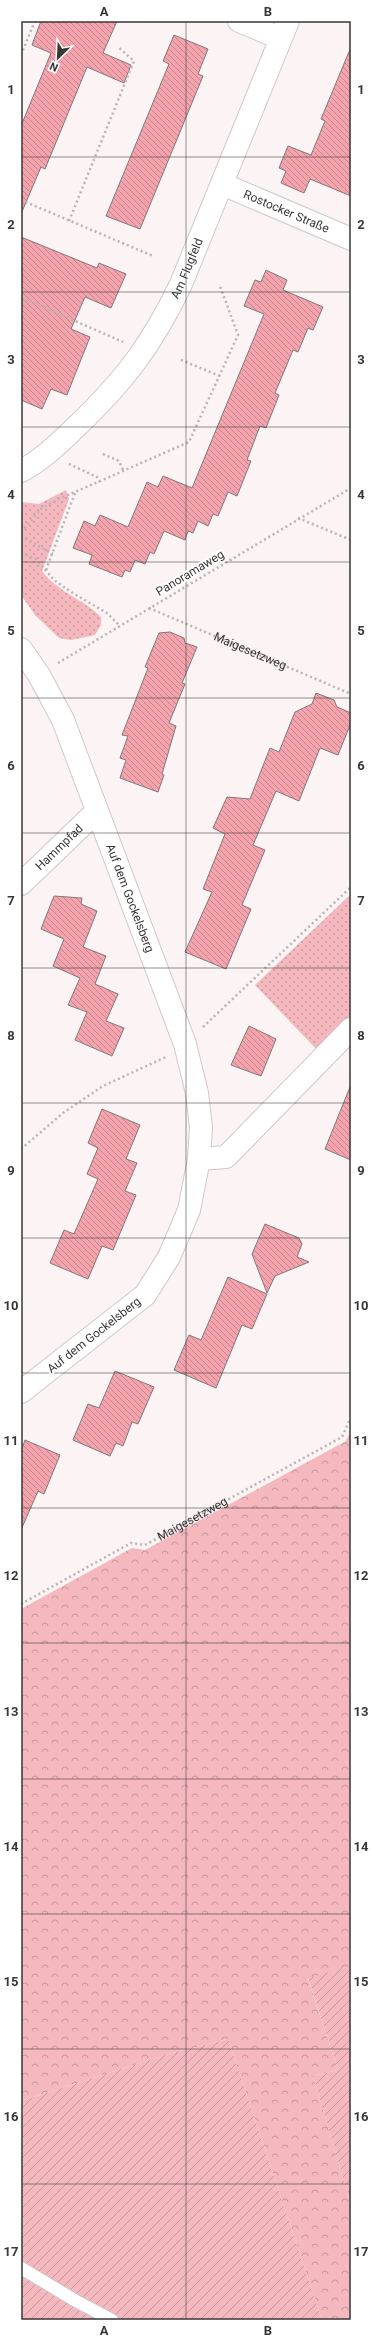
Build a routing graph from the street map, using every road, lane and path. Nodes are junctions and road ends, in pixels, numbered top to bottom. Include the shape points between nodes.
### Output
1 (35, 21) edge
2 (239, 21) edge
3 (284, 30) edge
4 (118, 47) dead end
5 (21, 55) edge
6 (222, 184) junction
7 (21, 200) edge
8 (69, 220) junction
9 (350, 236) edge
10 (153, 256) dead end
11 (220, 286) dead end
12 (21, 297) edge
13 (121, 342) dead end
14 (181, 360) dead end
15 (220, 376) junction
16 (55, 447) junction
17 (103, 454) dead end
18 (21, 471) edge
19 (124, 472) junction
20 (100, 482) junction
21 (351, 488) edge
22 (75, 493) junction
23 (298, 518) junction
24 (21, 532) edge
25 (21, 536) edge
26 (351, 540) edge
27 (21, 553) edge
28 (53, 554) junction
29 (46, 570) junction
30 (149, 608) junction
31 (120, 626) junction
32 (21, 650) edge
33 (39, 675) junction
34 (351, 694) edge
35 (97, 811) junction
36 (21, 884) edge
37 (351, 887) edge
38 (351, 1029) edge
39 (185, 1044) junction
40 (21, 1149) edge
41 (199, 1159) junction
42 (21, 1392) edge
43 (351, 1417) edge
44 (21, 1604) edge
45 (21, 2268) edge
46 (112, 2320) edge

1 - 5 path
2 - 3 street
3 - 6 street, Am Flugfeld
4 - 8 path via 134,61
6 - 9 street, Rostocker Straße
6 - 16 street, Am Flugfeld via 163,321 144,352 119,384
7 - 8 path
8 - 10 path
11 - 15 path via 238,335
12 - 13 path
14 - 15 path
15 - 19 path via 189,442
16 - 18 street, Am Flugfeld
16 - 20 path via 66,463 97,477
17 - 19 path via 119,461
19 - 20 path
20 - 22 path
21 - 23 path, Panoramaweg
22 - 24 path via 42,508
22 - 28 path
23 - 26 path
23 - 30 path, Panoramaweg
25 - 28 path
27 - 29 path via 36,559
28 - 29 path
29 - 31 path via 71,592 107,613
30 - 31 path, Panoramaweg
30 - 34 path, Maigesetzweg
31 - 33 path, Panoramaweg
32 - 33 street, Auf dem Gockelsberg
33 - 35 street, Auf dem Gockelsberg via 63,720
35 - 36 street, Hammpfad
35 - 39 street, Auf dem Gockelsberg
37 - 39 path
38 - 41 street via 226,1157
39 - 40 path via 162,1060 103,1086 63,1113
39 - 41 street, Auf dem Gockelsberg via 197,1093 201,1127
41 - 42 street, Auf dem Gockelsberg via 189,1210 169,1257 145,1295
43 - 44 path, Maigesetzweg via 342,1437 145,1545 131,1543
45 - 46 lane via 76,2302

